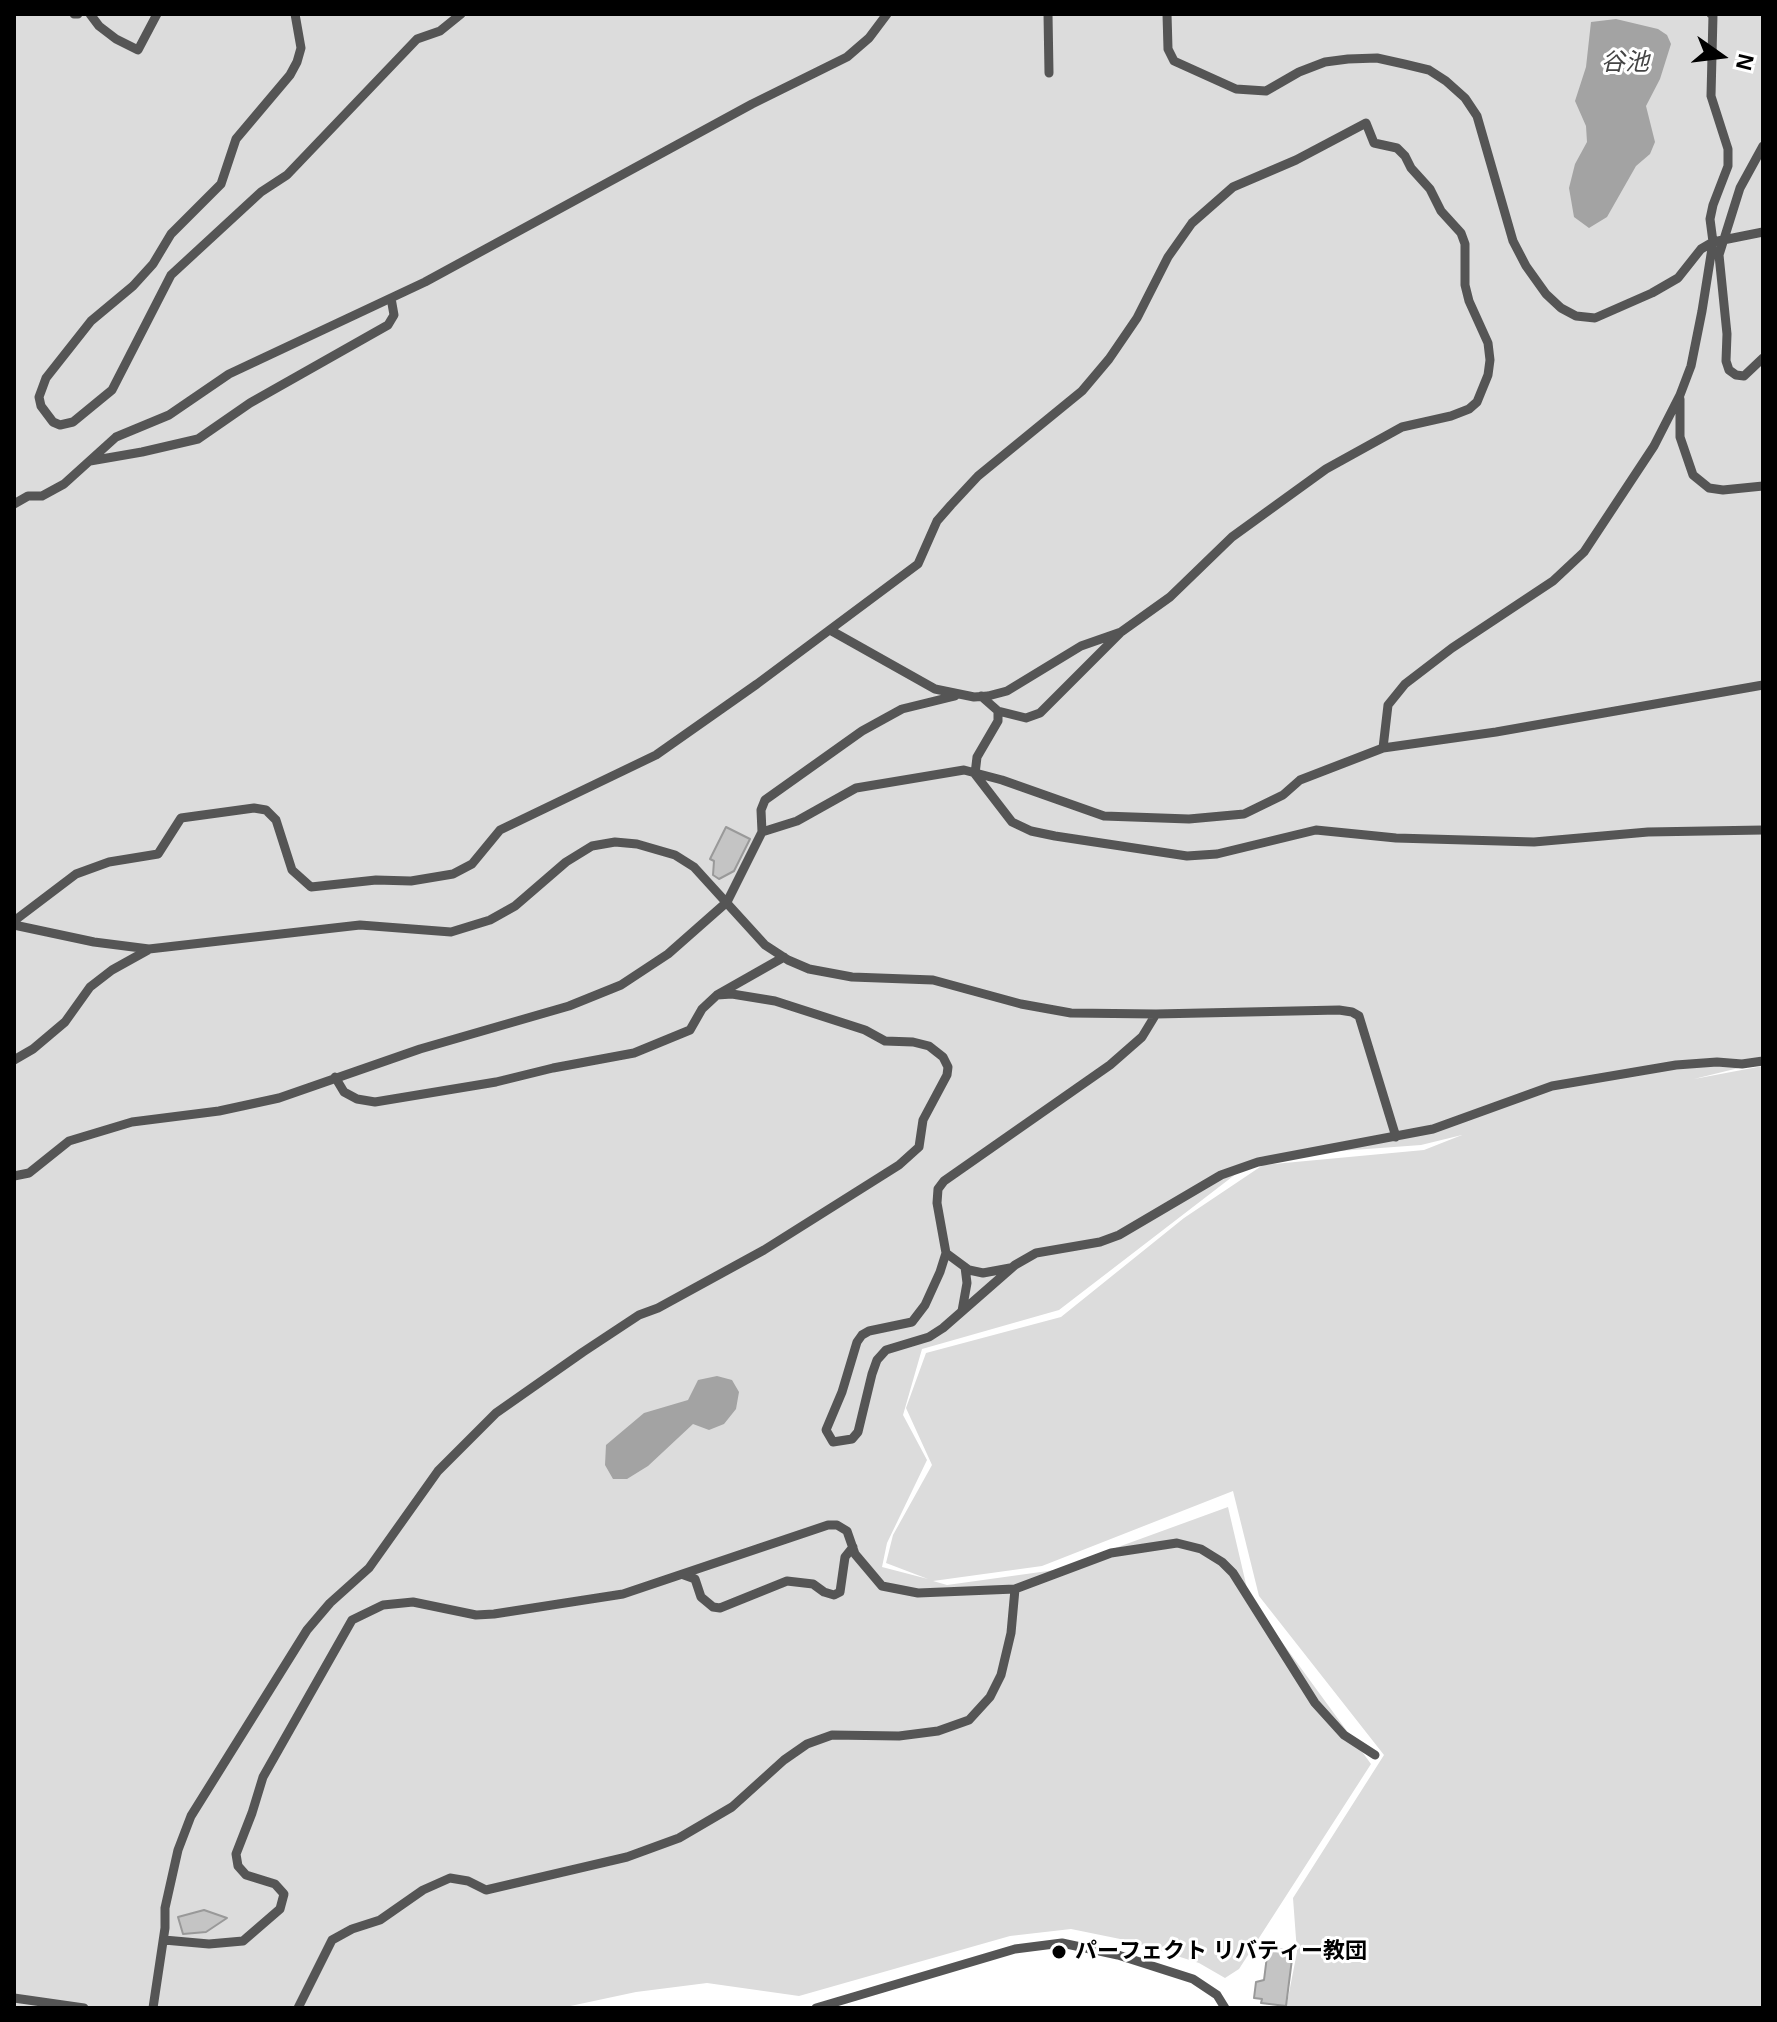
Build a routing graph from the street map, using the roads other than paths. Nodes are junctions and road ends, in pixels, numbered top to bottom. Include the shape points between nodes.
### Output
1 (90, 14) edge
2 (157, 14) edge
3 (295, 14) edge
4 (461, 14) edge
5 (887, 14) edge
6 (1048, 14) edge
7 (1167, 14) edge
8 (1713, 14) edge
9 (1049, 73) dead end
10 (1763, 146) edge
11 (1763, 232) edge
12 (1718, 241) junction
13 (391, 298) junction
14 (1763, 358) edge
15 (1680, 395) junction
16 (90, 461) junction
17 (1763, 486) edge
18 (14, 504) edge
19 (830, 630) junction
20 (1121, 632) junction
21 (1763, 685) edge
22 (957, 695) junction
23 (981, 696) junction
24 (998, 711) junction
25 (1383, 748) junction
26 (975, 774) junction
27 (1763, 830) edge
28 (762, 832) junction
29 (727, 902) junction
30 (14, 923) edge
31 (149, 949) junction
32 (784, 957) junction
33 (717, 995) junction
34 (1156, 1014) junction
35 (14, 1060) edge
36 (1763, 1061) edge
37 (335, 1077) junction
38 (1396, 1137) junction
39 (14, 1176) edge
40 (946, 1253) junction
41 (965, 1267) junction
42 (1013, 1267) junction
43 (961, 1313) junction
44 (853, 1547) junction
45 (684, 1575) junction
46 (1015, 1589) junction
47 (1375, 1755) dead end
48 (164, 1940) junction
49 (14, 1998) edge
50 (84, 2008) edge
51 (153, 2008) edge
52 (298, 2008) edge
53 (816, 2008) edge
54 (1225, 2008) edge

1 - 2 lane via 116,39 138,50
3 - 4 lane via 301,48 297,62 236,139 221,184 171,234 133,286 91,321 46,378 39,397 53,422 73,422 112,390 171,275 261,192 287,175 417,39 440,31
5 - 13 lane via 847,57
6 - 9 lane
7 - 12 lane via 1168,49 1174,61 1236,89 1266,91 1299,72 1348,59 1404,64 1446,81 1477,116 1513,241 1526,266 1546,294 1576,316 1595,318 1652,293 1678,278 1701,249
8 - 12 lane via 1711,96 1728,149 1728,166 1710,219
10 - 12 lane
11 - 12 lane
12 - 14 lane via 1729,370 1744,376
12 - 15 lane
13 - 16 lane via 229,374 169,415 116,437
13 - 16 lane via 394,315 388,325 250,403 198,439
15 - 17 lane via 1680,437 1693,475 1709,488
15 - 25 lane via 1654,446 1584,552 1553,581 1405,684 1388,705
16 - 18 lane via 64,484
19 - 20 lane via 918,564 937,521 978,476 1082,391 1137,318 1192,223 1233,187 1366,123 1374,143 1397,148 1405,156 1461,233 1465,285 1490,360 1477,402 1451,416 1402,427 1326,469 1232,537 1170,597
19 - 22 lane via 935,689
19 - 30 lane via 656,755 500,830 472,864 453,874 311,887 292,870 276,820 254,808 181,818 158,854 76,874
20 - 23 lane via 1081,646 1007,691
20 - 24 lane via 1040,713 1026,718
21 - 25 lane
22 - 23 lane
22 - 28 lane via 902,709 862,731 765,800
23 - 24 lane
24 - 26 lane
25 - 26 lane via 1300,780 1244,814 1189,819 1104,816
26 - 27 lane via 1021,828 1187,856 1316,830 1534,842 1648,832
26 - 28 lane via 964,770 856,788 797,821
28 - 29 lane
29 - 31 lane via 675,855 615,842 592,846 566,862 503,913 451,932 360,925
29 - 32 lane via 765,945
29 - 37 lane via 668,954 621,985 569,1006
30 - 31 lane
31 - 35 lane via 90,987 65,1022
32 - 33 lane
32 - 34 lane via 809,969 852,977 933,980 1071,1013
33 - 37 lane via 690,1030 634,1053 375,1102 344,1092
33 - 48 lane via 775,1001 885,1041 929,1046 948,1067 923,1120 919,1147 764,1250 639,1315 583,1352 496,1413 438,1471 369,1568 307,1630 191,1816 168,1892
34 - 38 lane via 1352,1012 1359,1016
34 - 40 lane via 1142,1037 1110,1065 944,1181 937,1203
36 - 38 lane via 1676,1065 1552,1086
37 - 39 lane via 279,1098 132,1122 69,1141 29,1173
38 - 42 lane via 1258,1162 1221,1175 1119,1235 1036,1253
40 - 41 lane
40 - 43 lane via 925,1305 912,1322 869,1331 857,1342 828,1437 842,1442 858,1432 872,1374 886,1350 929,1337
41 - 42 lane via 983,1273
41 - 43 lane
42 - 43 lane
44 - 45 lane via 847,1531 828,1525
44 - 45 lane via 845,1557 840,1592 834,1595 813,1584 787,1581 720,1608 706,1604 695,1579
44 - 46 lane via 882,1586 918,1593
45 - 48 lane via 623,1594 494,1614 413,1602 383,1605 352,1620 263,1777 236,1854 246,1875 275,1884 284,1894 280,1909 243,1941
46 - 47 lane via 1111,1553 1177,1543 1201,1549 1233,1573 1315,1703 1344,1735
46 - 52 lane via 1001,1675 969,1720 938,1731 832,1735 807,1744 732,1807 679,1838 627,1857 486,1890 450,1878 380,1920 332,1940
48 - 51 lane
49 - 50 lane
53 - 54 lane via 1015,1949 1062,1943 1193,1979 1217,1995

